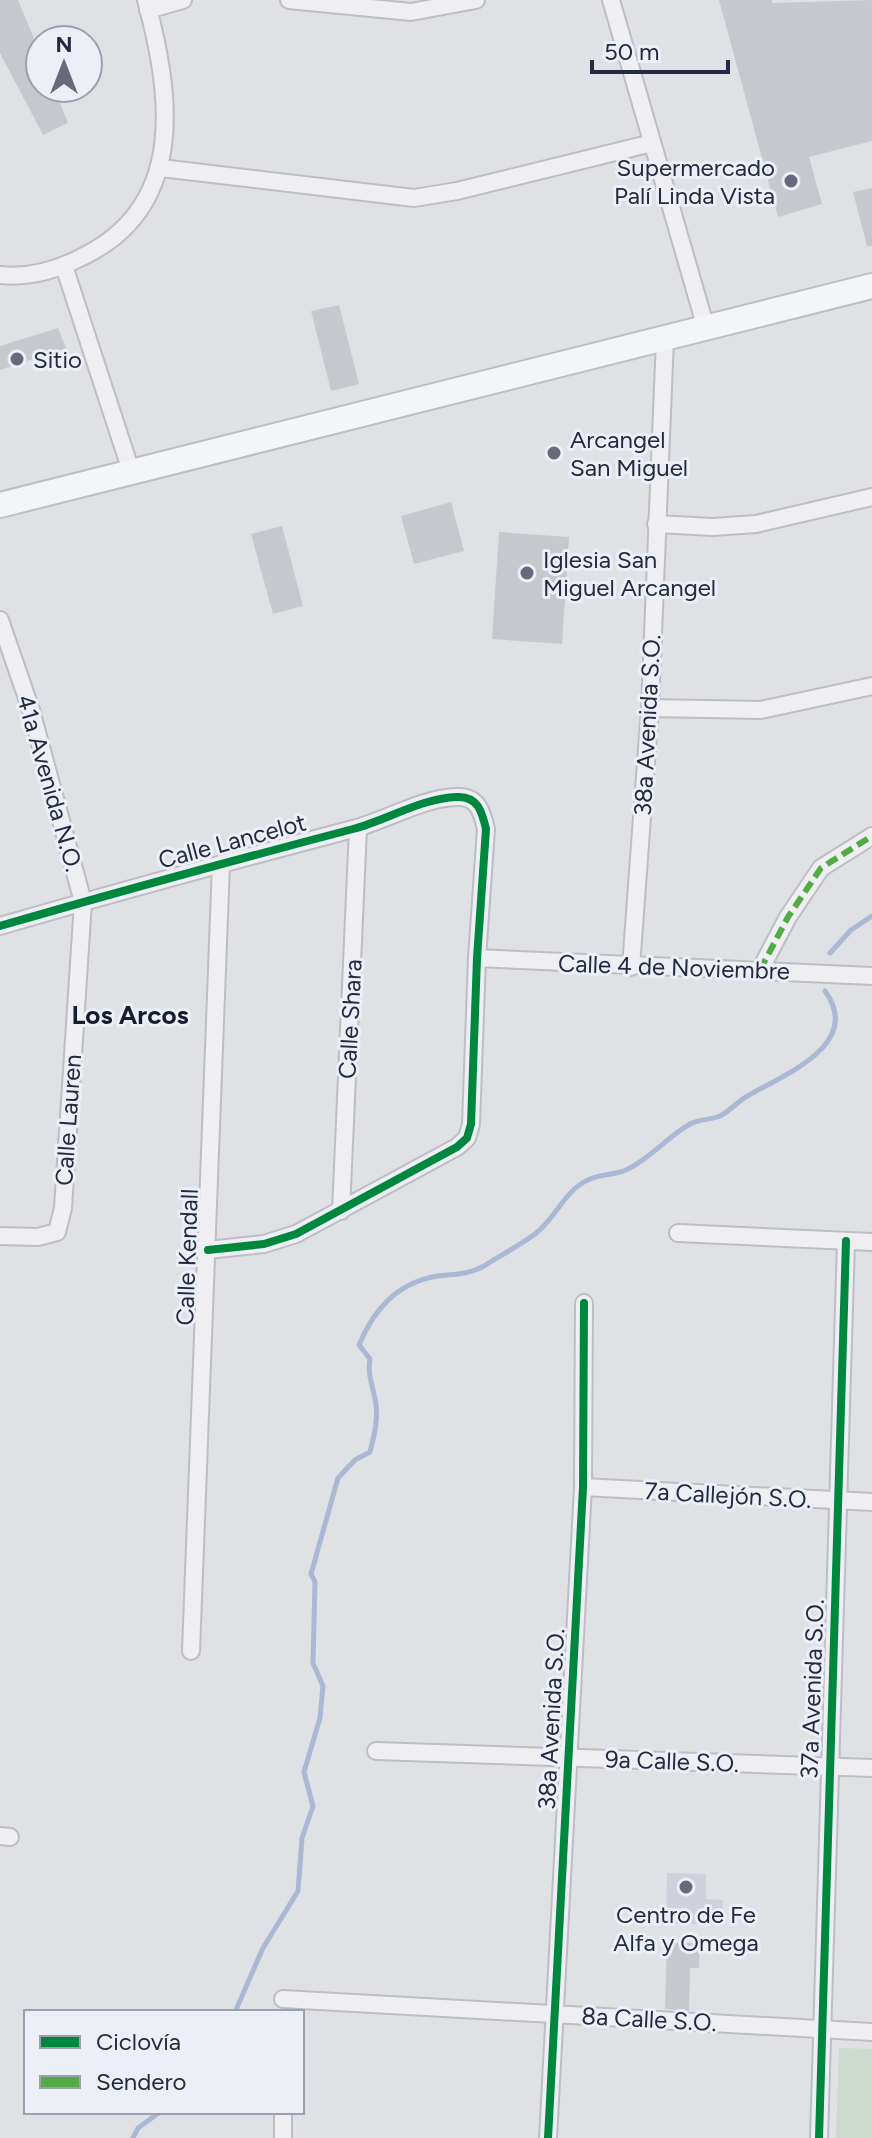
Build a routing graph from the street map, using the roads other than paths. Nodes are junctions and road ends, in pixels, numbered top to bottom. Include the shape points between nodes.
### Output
1 (183, 0) edge
2 (289, 0) edge
3 (476, 0) edge
4 (611, 0) edge
5 (147, 5) edge
6 (652, 143) junction
7 (161, 168) junction
8 (64, 266) junction
9 (0, 275) edge
10 (872, 286) edge
11 (706, 328) junction
12 (665, 338) junction
13 (131, 471) junction
14 (872, 497) edge
15 (0, 505) edge
16 (656, 524) junction
17 (0, 620) edge
18 (872, 686) edge
19 (650, 708) junction
20 (358, 828) junction
21 (872, 836) edge
22 (221, 864) junction
23 (83, 902) junction
24 (0, 926) edge
25 (477, 958) junction
26 (631, 967) junction
27 (760, 970) junction
28 (872, 976) edge
29 (341, 1211) junction
30 (678, 1233) dead end
31 (0, 1236) edge
32 (846, 1241) junction
33 (872, 1242) edge
34 (208, 1250) junction
35 (584, 1303) dead end
36 (583, 1487) junction
37 (837, 1501) junction
38 (872, 1502) edge
39 (191, 1651) dead end
40 (376, 1751) dead end
41 (569, 1759) junction
42 (830, 1766) junction
43 (872, 1768) edge
44 (283, 1999) dead end
45 (554, 2014) junction
46 (825, 2030) junction
47 (872, 2032) edge
48 (283, 2114) edge
49 (283, 2138) edge
50 (548, 2138) edge
51 (819, 2138) edge

1 - 5 street
2 - 3 street via 411,12
4 - 6 street
5 - 7 street via 164,78
6 - 7 street via 414,198
6 - 11 street
7 - 8 street via 123,229 94,252
8 - 9 street via 17,277
8 - 13 street
10 - 11 main road
11 - 12 main road
12 - 13 main road
12 - 16 street, 38a Avenida S.O.
13 - 15 main road
14 - 16 street via 756,524
16 - 19 street, 38a Avenida S.O.
17 - 23 street, 41a Avenida N.O. via 31,710
18 - 19 street via 761,710
19 - 26 street, 38a Avenida S.O.
20 - 22 street, Calle Lancelot
20 - 25 street, Calle Lancelot via 441,800 474,800 486,829
20 - 29 street, Calle Shara
21 - 27 street via 821,868
22 - 23 street, Calle Lancelot
22 - 34 street, Calle Kendall
23 - 24 street, Calle Lancelot
23 - 31 street, Calle Lauren via 63,1208 57,1232
25 - 26 street, Calle 4 de Noviembre
25 - 29 street via 467,1138
26 - 27 street, Calle 4 de Noviembre
27 - 28 street, Calle 4 de Noviembre
29 - 34 street via 264,1244
30 - 32 street
32 - 33 street
32 - 37 street, 37a Avenida S.O.
34 - 39 street, Calle Kendall
35 - 36 street, 38a Avenida S.O.
36 - 37 street, 7a Callejón S.O.
36 - 41 street, 38a Avenida S.O.
37 - 38 street, 7a Callejón S.O.
37 - 42 street, 37a Avenida S.O.
40 - 41 street, 9a Calle S.O.
41 - 42 street, 9a Calle S.O.
41 - 45 street, 38a Avenida S.O.
42 - 43 street, 9a Calle S.O.
42 - 46 street, 37a Avenida S.O.
44 - 45 street, 8a Calle S.O.
45 - 46 street, 8a Calle S.O.
45 - 50 street, 38a Avenida S.O.
46 - 47 street, 8a Calle S.O.
46 - 51 street, 37a Avenida S.O.
48 - 49 street

